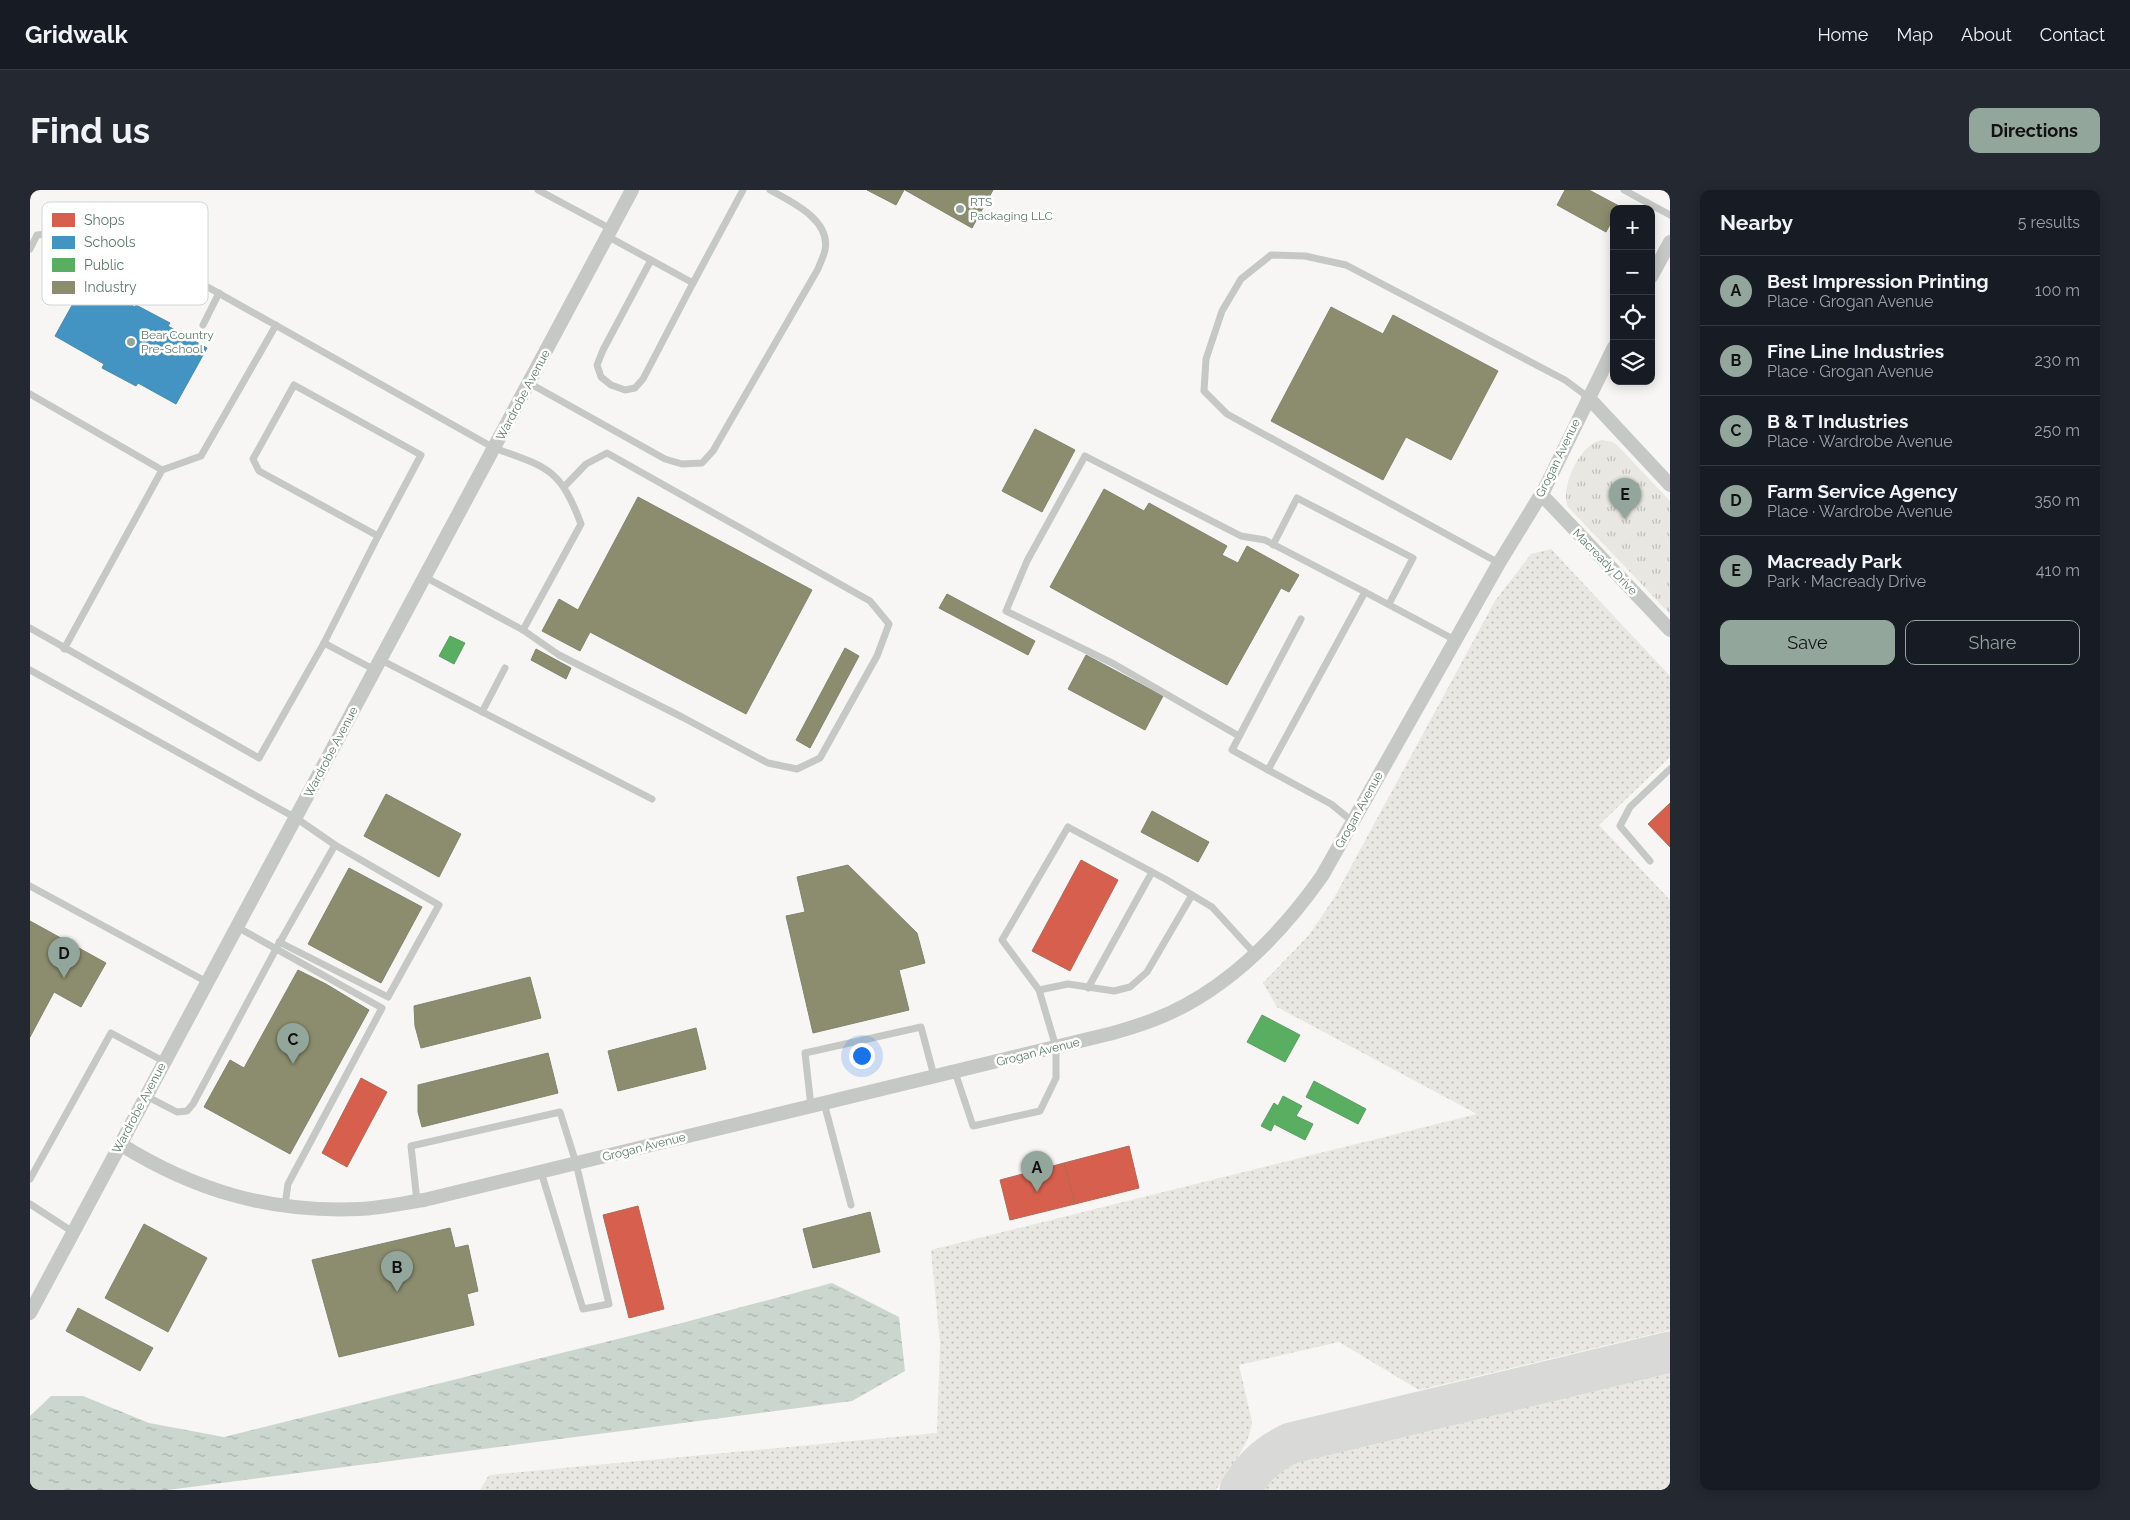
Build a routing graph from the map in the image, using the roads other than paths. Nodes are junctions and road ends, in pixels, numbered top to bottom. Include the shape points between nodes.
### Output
1 (538, 190) edge
2 (632, 190) edge
3 (743, 190) edge
4 (1624, 190) edge
5 (774, 192) edge
6 (1670, 215) edge
7 (609, 233) junction
8 (42, 234) edge
9 (1670, 242) edge
10 (30, 249) edge
11 (651, 260) junction
12 (1655, 270) edge
13 (693, 284) junction
14 (208, 287) edge
15 (219, 293) junction
16 (203, 325) dead end
17 (276, 326) junction
18 (1610, 355) edge
19 (529, 383) junction
20 (30, 394) edge
21 (1588, 397) junction
22 (494, 448) junction
23 (162, 470) junction
24 (1670, 485) edge
25 (564, 487) junction
26 (1541, 494) junction
27 (378, 536) junction
28 (1273, 545) junction
29 (1499, 563) junction
30 (425, 577) junction
31 (1365, 592) junction
32 (1389, 604) junction
33 (1301, 619) dead end
34 (30, 628) edge
35 (523, 630) junction
36 (1670, 630) edge
37 (1456, 640) junction
38 (324, 643) junction
39 (64, 648) junction
40 (378, 665) junction
41 (505, 668) dead end
42 (30, 670) edge
43 (482, 712) junction
44 (1239, 736) junction
45 (1670, 769) edge
46 (1268, 770) junction
47 (652, 799) dead end
48 (296, 818) junction
49 (1352, 821) junction
50 (335, 845) junction
51 (1650, 861) dead end
52 (1152, 872) junction
53 (30, 886) edge
54 (1192, 895) junction
55 (237, 927) junction
56 (278, 945) junction
57 (1256, 954) junction
58 (207, 982) junction
59 (1088, 988) junction
60 (1039, 990) junction
61 (1056, 1047) junction
62 (164, 1062) junction
63 (955, 1072) junction
64 (934, 1076) junction
65 (146, 1096) junction
66 (817, 1105) junction
67 (120, 1144) junction
68 (576, 1163) junction
69 (541, 1172) junction
70 (30, 1179) edge
71 (417, 1201) junction
72 (30, 1204) edge
73 (285, 1205) junction
74 (851, 1205) dead end
75 (73, 1232) junction
76 (30, 1313) edge

1 - 7 lane
2 - 7 street, Wardrobe Avenue
3 - 13 lane
4 - 6 lane
5 - 19 lane via 811,215 823,231 826,249 818,269 713,451 702,463 682,464 665,459
7 - 11 lane
7 - 19 street, Wardrobe Avenue
8 - 10 lane via 37,235
9 - 12 street
11 - 13 lane
11 - 13 lane via 597,365 601,377 611,385 625,390 636,388
14 - 15 lane
15 - 16 lane
15 - 17 lane
17 - 22 lane
17 - 23 lane via 201,456
18 - 21 street, Grogan Avenue
19 - 22 street, Wardrobe Avenue
20 - 23 lane
21 - 24 street
21 - 26 street, Grogan Avenue
21 - 29 lane via 1565,380 1346,265 1305,256 1271,255 1241,279 1222,311 1206,359 1204,392 1227,414
22 - 25 lane via 541,465 553,473
22 - 30 street, Wardrobe Avenue
23 - 39 lane
25 - 35 lane via 581,524
25 - 35 lane via 586,464 607,453 870,601 889,624 877,656 820,758 797,769 768,763 559,655
26 - 29 street, Grogan Avenue
26 - 36 street, Macready Drive
27 - 27 lane via 259,471 254,459 294,385 421,454
27 - 38 lane
28 - 31 lane
28 - 32 lane via 1297,498 1412,558
28 - 44 lane via 1241,536 1085,456 1027,561 1006,611 1114,664
29 - 37 street, Grogan Avenue
30 - 35 lane
30 - 40 street, Wardrobe Avenue
31 - 32 lane
31 - 46 lane
32 - 37 lane
33 - 44 lane
34 - 39 lane
37 - 49 street, Grogan Avenue
38 - 39 lane via 259,758
38 - 40 lane
40 - 43 lane
40 - 48 street, Wardrobe Avenue
41 - 43 lane
42 - 48 lane
43 - 47 lane
44 - 46 lane via 1232,750
45 - 51 lane via 1630,807 1620,826
46 - 49 lane via 1331,804
48 - 50 lane
48 - 55 street, Wardrobe Avenue
49 - 57 street, Grogan Avenue via 1322,876 1304,901
50 - 56 lane
50 - 56 lane via 439,905 388,997
52 - 54 lane
52 - 59 lane
52 - 60 lane via 1068,827 1002,940
53 - 58 lane
54 - 57 lane via 1212,907
54 - 59 lane via 1148,972 1130,987 1114,991
55 - 56 lane
55 - 58 street, Wardrobe Avenue
56 - 65 lane via 187,1111 177,1112
56 - 73 lane via 382,1008 288,1184
57 - 61 street, Grogan Avenue via 1216,986 1154,1020
58 - 62 street, Wardrobe Avenue
59 - 60 lane via 1068,984
60 - 61 lane
61 - 63 street, Grogan Avenue
61 - 63 lane via 1056,1078 1040,1112 973,1126
62 - 65 street, Wardrobe Avenue
62 - 70 lane via 111,1034
63 - 64 street, Grogan Avenue
64 - 66 street, Grogan Avenue
64 - 66 lane via 921,1027 805,1053
65 - 67 street, Wardrobe Avenue
66 - 68 street, Grogan Avenue
66 - 74 lane
67 - 73 street, Grogan Avenue via 170,1172 210,1189 251,1201
67 - 75 street, Wardrobe Avenue
68 - 69 street, Grogan Avenue
68 - 69 lane via 610,1304 583,1309
68 - 71 lane via 560,1112 411,1146
69 - 71 street, Grogan Avenue
71 - 73 street, Grogan Avenue via 361,1209 312,1209
72 - 75 lane
75 - 76 street, Wardrobe Avenue

